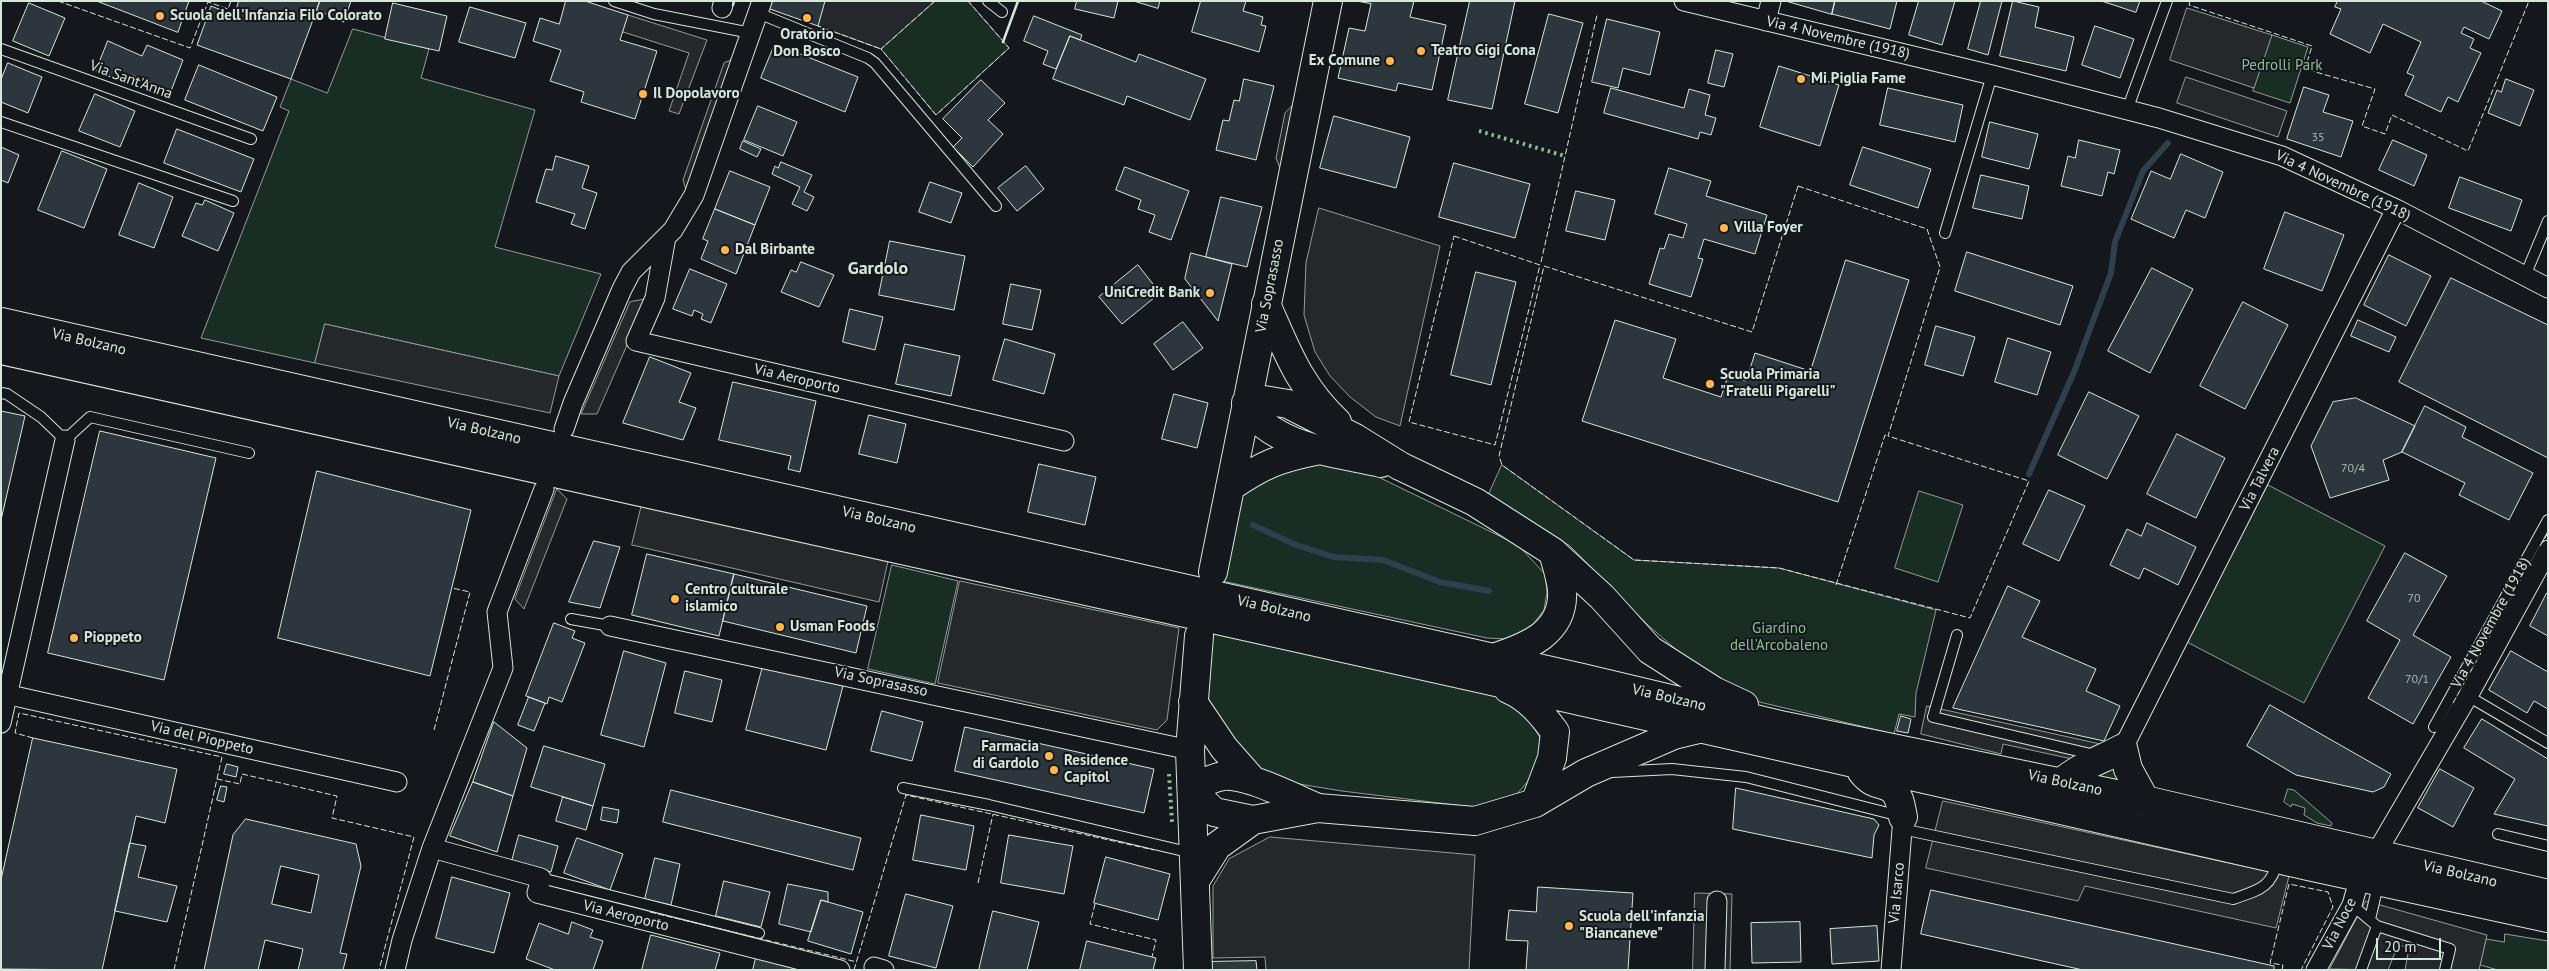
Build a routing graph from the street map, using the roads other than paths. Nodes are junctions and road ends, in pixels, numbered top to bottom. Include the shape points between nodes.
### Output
1 (614, 1) edge
2 (988, 1) edge
3 (1328, 1) edge
4 (1771, 1) edge
5 (2167, 1) edge
6 (1693, 2) edge
7 (760, 7) edge
8 (1002, 12) dead end
9 (1766, 21) junction
10 (751, 33) junction
11 (1, 49) edge
12 (1992, 75) junction
13 (2127, 110) junction
14 (1, 122) edge
15 (251, 139) dead end
16 (233, 201) dead end
17 (996, 206) dead end
18 (2396, 209) junction
19 (2548, 222) edge
20 (1945, 233) dead end
21 (666, 237) junction
22 (2525, 276) junction
23 (2548, 288) edge
24 (1266, 304) junction
25 (1, 322) edge
26 (1, 350) edge
27 (1, 393) edge
28 (1246, 403) junction
29 (564, 429) dead end
30 (1355, 438) junction
31 (65, 440) junction
32 (1064, 441) dead end
33 (1321, 450) junction
34 (249, 453) dead end
35 (1400, 466) junction
36 (1230, 487) junction
37 (544, 489) dead end
38 (2548, 520) edge
39 (2548, 550) edge
40 (1553, 552) junction
41 (1213, 572) dead end
42 (571, 619) dead end
43 (610, 626) joint
44 (1957, 635) dead end
45 (1199, 636) dead end
46 (1488, 668) junction
47 (4, 694) edge
48 (2468, 696) junction
49 (1193, 702) junction
50 (1, 723) edge
51 (1785, 726) junction
52 (2434, 727) dead end
53 (1700, 729) junction
54 (2548, 743) edge
55 (1190, 750) junction
56 (2114, 753) junction
57 (1854, 763) junction
58 (1586, 773) junction
59 (1253, 781) junction
60 (397, 782) dead end
61 (2062, 782) junction
62 (1952, 785) junction
63 (903, 788) dead end
64 (1192, 790) junction
65 (2145, 800) junction
66 (1535, 803) junction
67 (1318, 808) junction
68 (1253, 820) junction
69 (1902, 823) junction
70 (2498, 834) dead end
71 (2548, 846) edge
72 (432, 848) junction
73 (1194, 853) junction
74 (2278, 859) junction
75 (2371, 871) junction
76 (541, 878) junction
77 (1195, 881) junction
78 (2548, 894) edge
79 (1717, 901) dead end
80 (2352, 905) junction
81 (2548, 918) edge
82 (2374, 922) junction
83 (759, 933) dead end
84 (395, 970) edge
85 (840, 970) edge
86 (1198, 970) edge
87 (1715, 970) edge
88 (1890, 970) edge
89 (2316, 970) edge
90 (2361, 970) edge
91 (2445, 970) edge

1 - 10 lane via 654,14
2 - 8 lane
3 - 24 main road, Via Soprasasso
4 - 9 street
5 - 13 lane
6 - 9 street, Via 4 Novembre (1918)
7 - 10 street, Via Aeroporto
7 - 17 lane, Via Aeroporto via 875,63
9 - 12 street, Via 4 Novembre (1918)
10 - 21 street, Via Aeroporto via 694,195
11 - 15 lane, Via Sant'Anna
12 - 13 street, Via 4 Novembre (1918)
12 - 20 lane
13 - 18 street, Via 4 Novembre (1918) via 2282,156
14 - 16 lane
18 - 22 street, Via 4 Novembre (1918)
18 - 56 street, Via Talvera
19 - 22 lane
21 - 29 street, Via Aeroporto via 631,272
21 - 32 street, Via Aeroporto via 655,298 636,341
22 - 23 street, Via 4 Novembre (1918)
24 - 28 main road, Via Soprasasso
24 - 30 main road via 1294,368 1317,403
25 - 46 main road, Via Bolzano
26 - 46 main road, Via Bolzano
27 - 31 lane via 41,417
28 - 30 main road via 1264,400 1288,404
28 - 33 main road via 1262,424 1290,440
28 - 36 main road, Via Soprasasso
30 - 35 main road
31 - 34 lane via 90,416
31 - 47 street
33 - 35 main road
33 - 36 main road via 1284,457 1257,469
35 - 40 main road via 1475,502
36 - 41 main road, Via Soprasasso
37 - 72 street via 497,612 503,668
38 - 52 lane, Via 4 Novembre (1918)
39 - 48 street, Via 4 Novembre (1918)
40 - 46 main road via 1562,590 1560,612 1549,630 1525,648
40 - 51 main road via 1602,597 1650,650 1714,691
42 - 43 lane, Via Soprasasso
43 - 55 street, Via Soprasasso
44 - 56 lane via 1933,717
45 - 49 main road
46 - 51 main road, Via Bolzano
46 - 53 main road, Via Bolzano
46 - 66 main road via 1541,712 1555,732 1552,758
47 - 50 street
47 - 60 street, Via del Pioppeto
48 - 54 lane, Via 4 Novembre (1918)
48 - 75 street, Via 4 Novembre (1918)
49 - 55 main road
49 - 59 main road via 1224,748
51 - 61 main road, Via Bolzano
53 - 57 main road, Via Bolzano
53 - 58 main road via 1674,736
55 - 64 main road
56 - 61 main road via 2076,769
56 - 65 main road
57 - 62 main road, Via Bolzano
57 - 69 main road via 1870,782 1892,790 1898,798
58 - 66 main road
58 - 69 lane via 1672,769 1746,777
59 - 64 main road via 1226,775 1208,779
59 - 67 main road
61 - 65 main road, Via Bolzano
62 - 69 main road via 1941,794 1922,795 1910,801
62 - 74 main road, Via Bolzano
63 - 73 lane
64 - 68 main road via 1214,812
64 - 73 main road
65 - 75 main road, Via Bolzano
66 - 67 main road via 1475,821
67 - 68 main road
68 - 77 main road via 1217,846
69 - 74 lane via 2233,899 2257,891 2274,877
69 - 88 street, Via Isarco
70 - 71 lane
72 - 76 street
72 - 84 street
73 - 77 main road
74 - 75 main road, Via Bolzano
75 - 78 main road, Via Bolzano
75 - 80 street, Via Noce
75 - 81 main road, Via Bolzano
75 - 82 lane
76 - 83 lane
76 - 85 street, Via Aeroporto via 537,893
77 - 86 main road
79 - 87 street
80 - 82 lane
80 - 89 street, Via Noce
82 - 90 lane
82 - 91 lane via 2450,949

